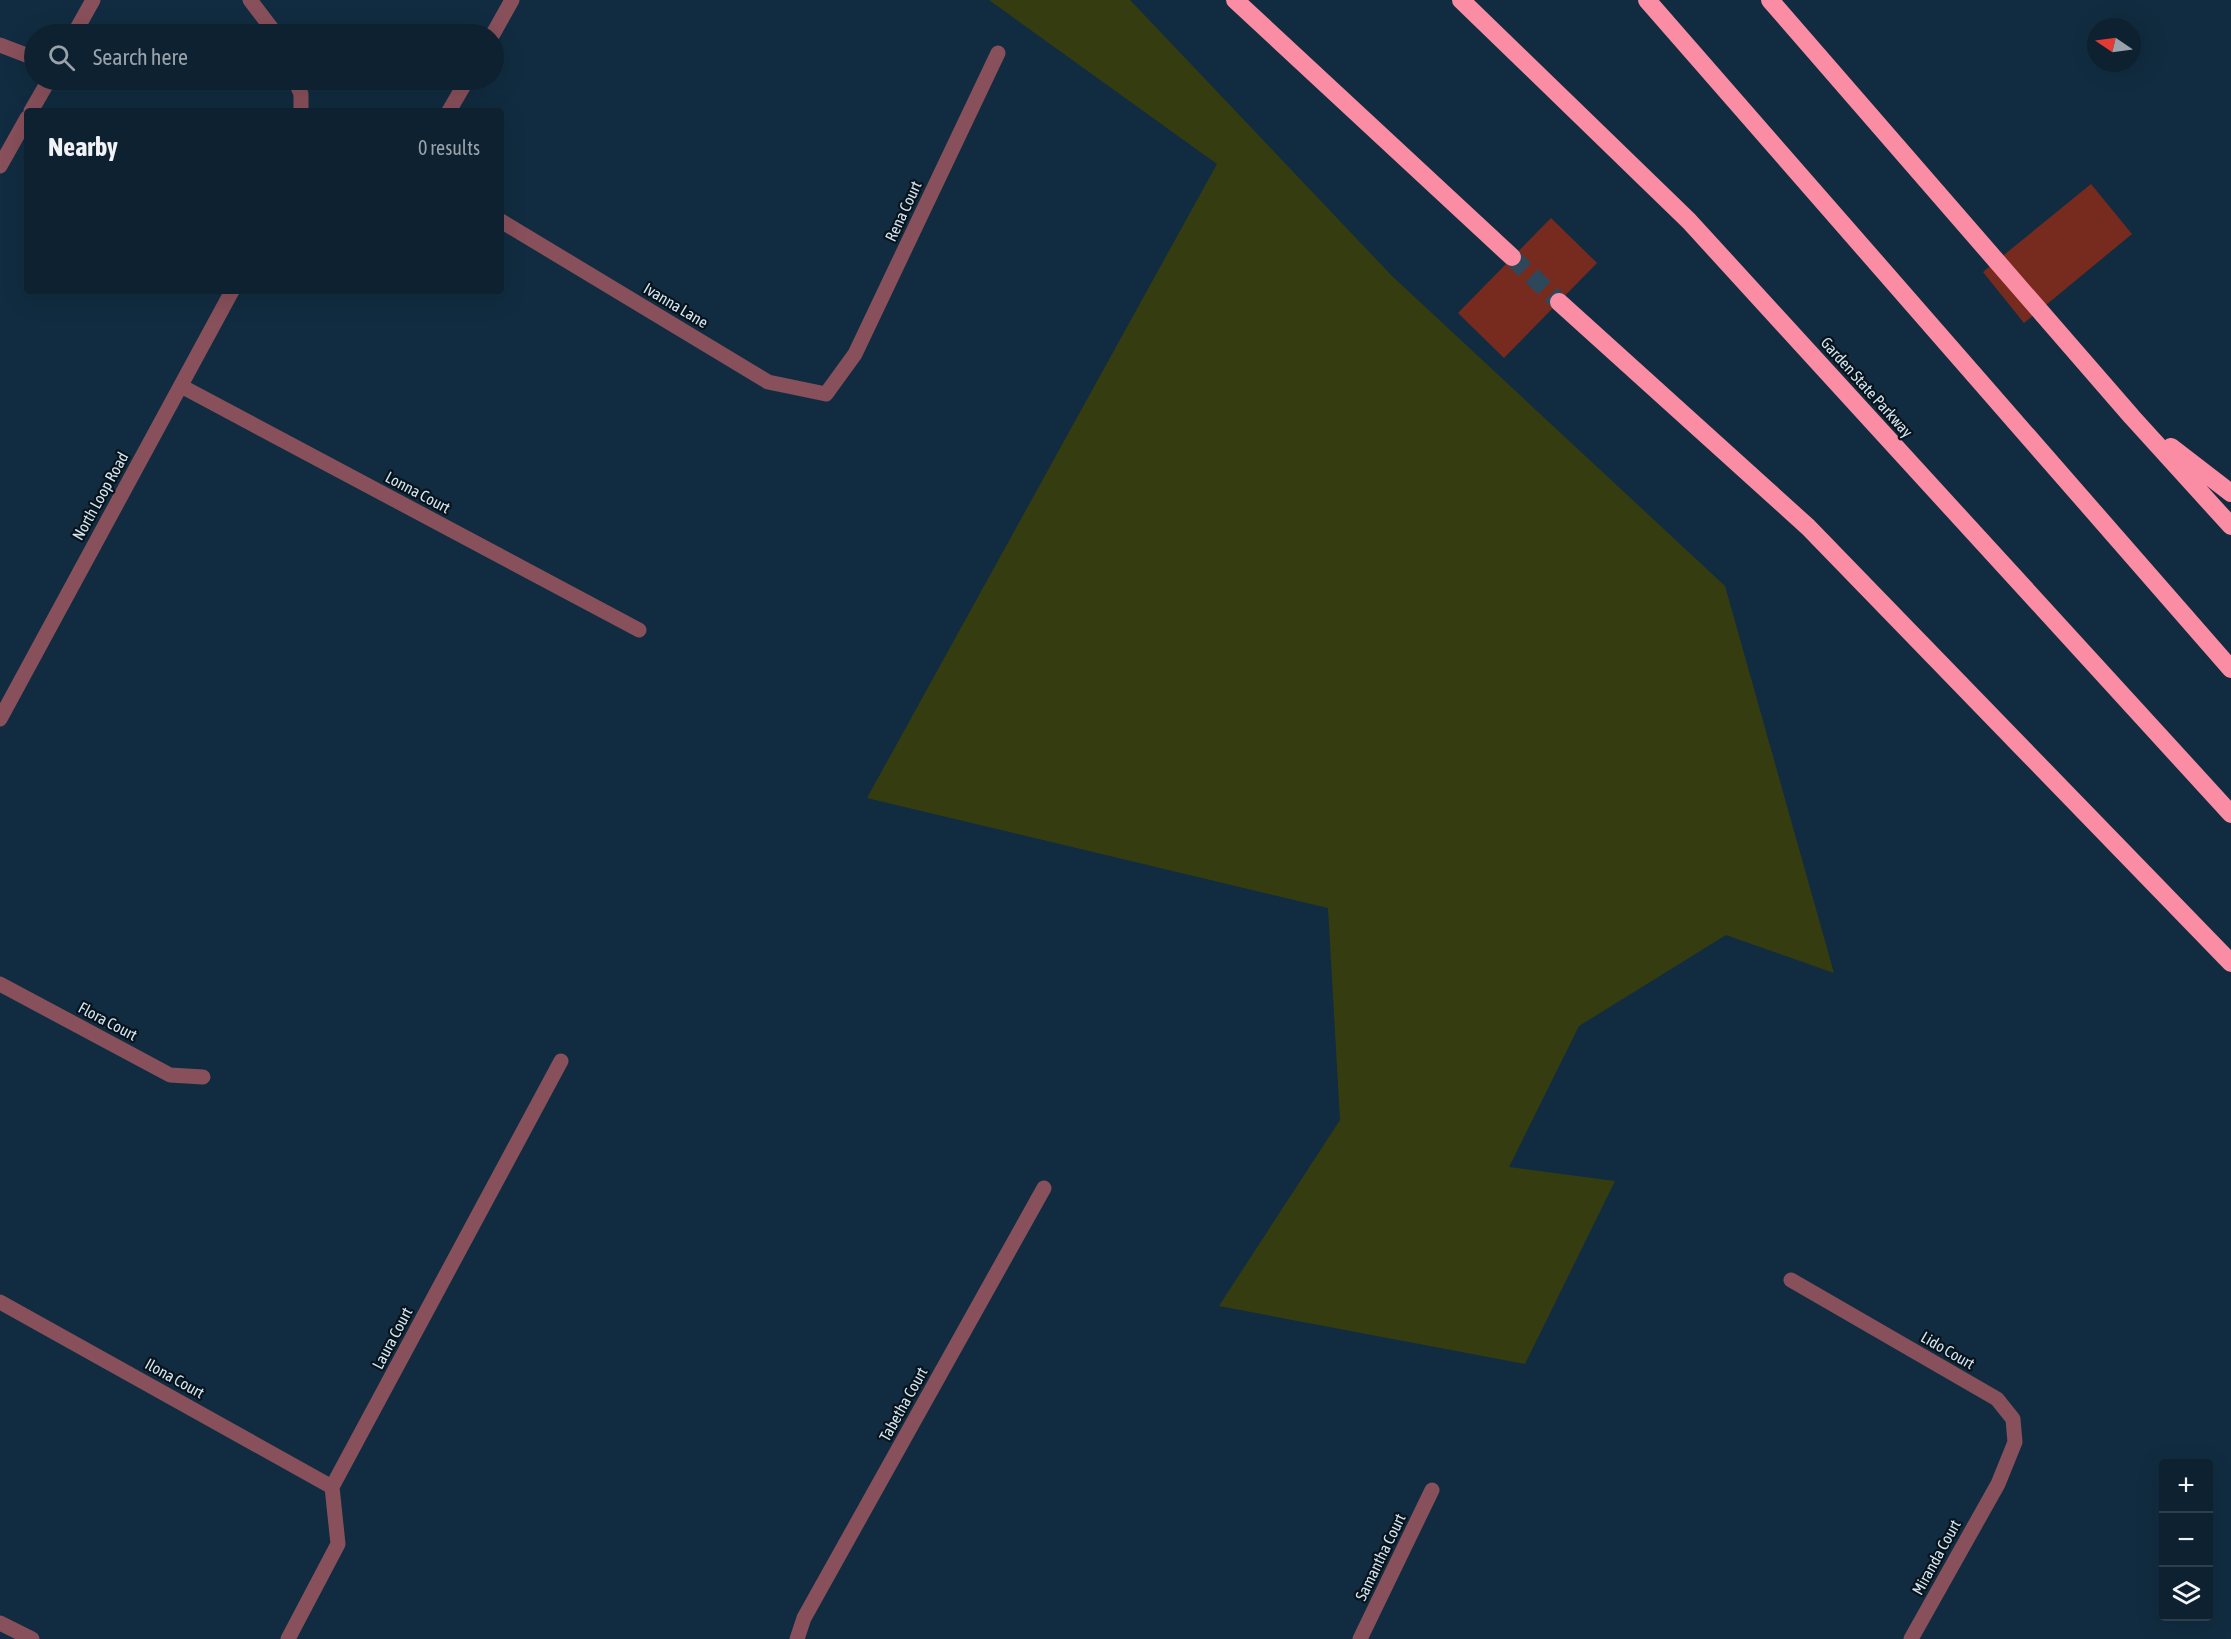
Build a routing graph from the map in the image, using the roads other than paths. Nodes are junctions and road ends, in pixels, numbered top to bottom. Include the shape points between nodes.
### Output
1 (93, 0) edge
2 (250, 0) edge
3 (512, 0) edge
4 (1235, 0) edge
5 (1461, 0) edge
6 (1647, 0) edge
7 (1770, 0) edge
8 (80, 24) edge
9 (268, 24) edge
10 (499, 24) edge
11 (0, 45) edge
12 (998, 53) dead end
13 (24, 54) edge
14 (43, 90) edge
15 (299, 90) edge
16 (461, 90) edge
17 (33, 108) edge
18 (301, 108) edge
19 (451, 108) edge
20 (24, 123) edge
21 (0, 165) edge
22 (504, 223) edge
23 (1512, 258) tunnel mouth
24 (230, 294) edge
25 (1559, 302) tunnel mouth
26 (835, 381) joint
27 (181, 386) junction
28 (2132, 417) junction
29 (2231, 494) edge
30 (2231, 526) edge
31 (639, 630) dead end
32 (2231, 669) edge
33 (0, 719) edge
34 (2231, 814) edge
35 (2231, 963) edge
36 (0, 984) edge
37 (561, 1060) dead end
38 (203, 1077) dead end
39 (1044, 1188) dead end
40 (1791, 1280) dead end
41 (0, 1302) edge
42 (332, 1487) junction
43 (1432, 1490) dead end
44 (1993, 1492) joint
45 (0, 1623) edge
46 (32, 1639) edge
47 (288, 1639) edge
48 (797, 1639) edge
49 (1360, 1639) edge
50 (1911, 1639) edge

1 - 8 street
2 - 9 street
3 - 10 street
4 - 23 highway
5 - 34 highway, Garden State Parkway via 1689,221
6 - 32 highway
7 - 28 highway
11 - 13 street
12 - 26 street, Rena Court via 855,354
14 - 17 street
15 - 18 street
16 - 19 street
20 - 21 street
22 - 26 street, Ivanna Lane via 768,382 826,394
24 - 27 street, North Loop Road
25 - 35 highway via 1808,527
27 - 31 street, Lonna Court
27 - 33 street, North Loop Road
28 - 29 highway
28 - 30 highway
36 - 38 street, Flora Court via 170,1075
37 - 42 street, Laura Court
39 - 48 street, Tabetha Court via 804,1618
40 - 44 street, Lido Court via 1997,1400 2013,1419 2015,1442
41 - 42 street, Ilona Court
42 - 47 street via 338,1544
43 - 49 street, Samantha Court
44 - 50 street, Miranda Court
45 - 46 street

